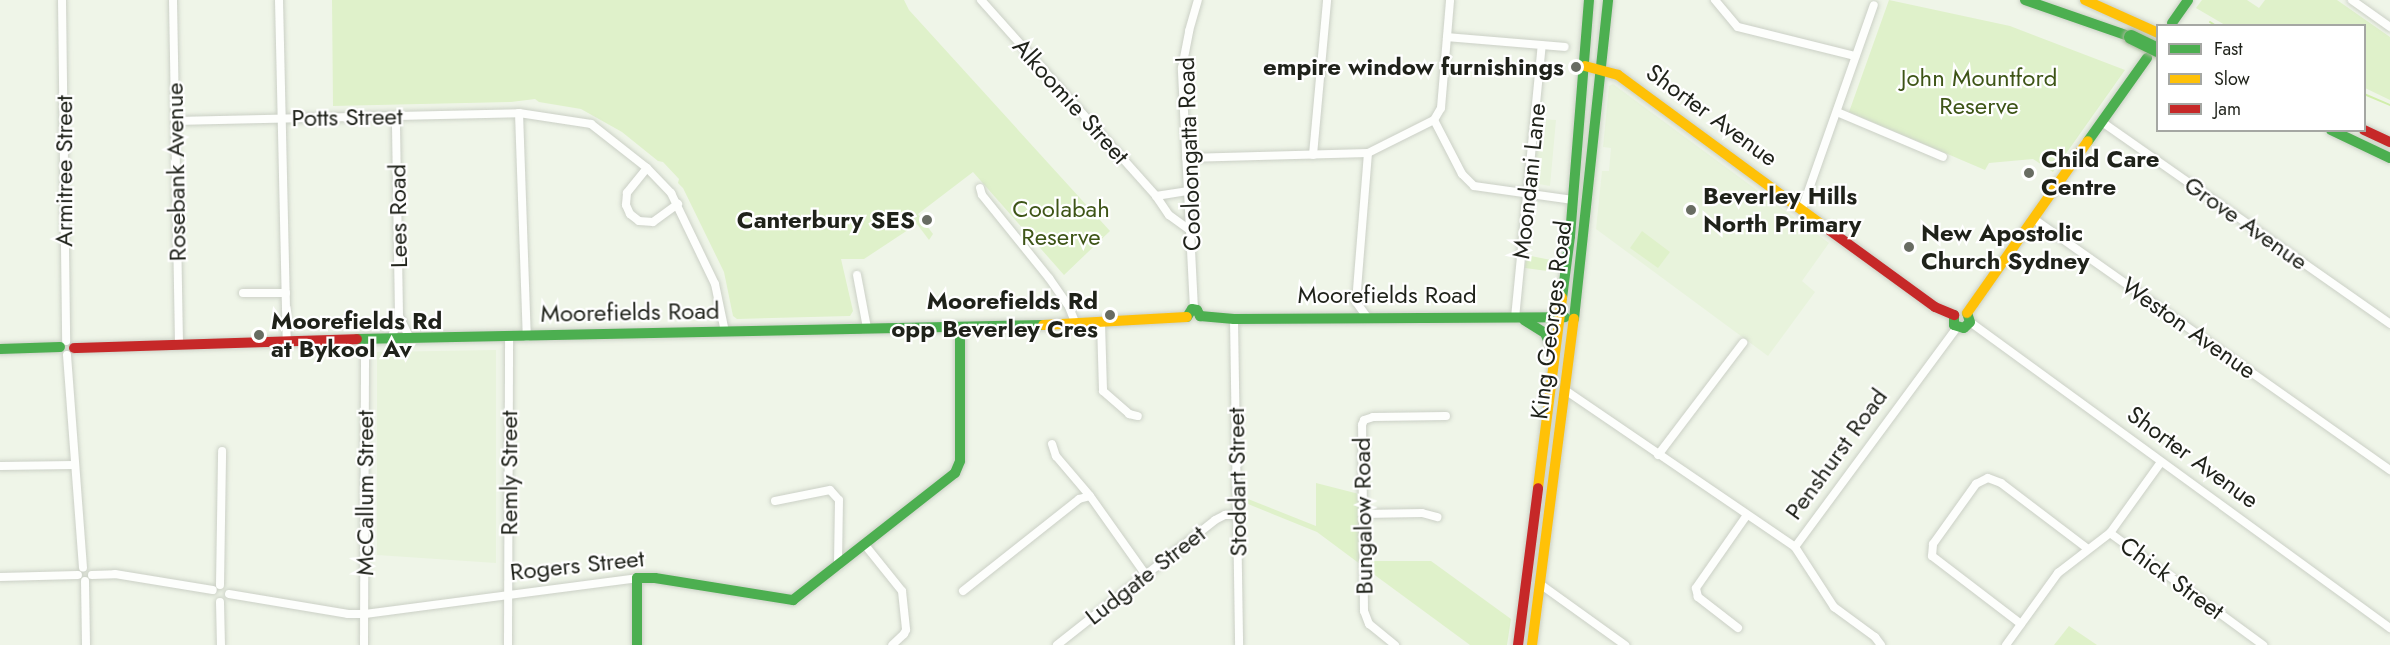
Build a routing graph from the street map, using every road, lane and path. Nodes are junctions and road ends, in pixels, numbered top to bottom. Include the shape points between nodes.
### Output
1 (62, 0) edge
2 (173, 0) edge
3 (279, 0) edge
4 (1198, 0) edge
5 (1328, 0) edge
6 (1450, 0) edge
7 (1587, 0) edge
8 (1596, 0) edge
9 (1608, 0) edge
10 (1715, 0) edge
11 (2025, 0) edge
12 (2055, 0) edge
13 (2085, 0) edge
14 (2105, 0) edge
15 (2188, 0) edge
16 (2352, 0) edge
17 (985, 2) edge
18 (1874, 5) dead end
19 (2172, 23) dead end
20 (2140, 25) junction
21 (2390, 27) edge
22 (2156, 33) edge
23 (1447, 37) junction
24 (2131, 37) junction
25 (1587, 38) junction
26 (1542, 45) junction
27 (1565, 47) dead end
28 (2152, 54) edge
29 (1855, 56) junction
30 (1585, 66) junction
31 (1600, 68) junction
32 (1837, 112) junction
33 (519, 113) junction
34 (396, 116) junction
35 (282, 119) junction
36 (1434, 120) junction
37 (176, 121) junction
38 (2102, 122) junction
39 (2366, 131) edge
40 (2335, 132) edge
41 (2390, 142) edge
42 (1368, 153) junction
43 (1313, 155) junction
44 (1942, 157) dead end
45 (1186, 158) junction
46 (2390, 158) edge
47 (647, 168) junction
48 (980, 189) dead end
49 (1189, 191) junction
50 (1529, 195) junction
51 (1156, 196) junction
52 (1574, 201) junction
53 (678, 204) junction
54 (1802, 209) junction
55 (2034, 219) junction
56 (1190, 231) junction
57 (857, 275) dead end
58 (243, 293) dead end
59 (286, 293) junction
60 (1194, 314) junction
61 (399, 316) junction
62 (1367, 317) junction
63 (1575, 317) junction
64 (1516, 318) junction
65 (1559, 318) junction
66 (1962, 319) junction
67 (1234, 320) junction
68 (1101, 323) junction
69 (1076, 324) junction
70 (2390, 324) edge
71 (960, 327) junction
72 (867, 328) junction
73 (725, 332) junction
74 (509, 337) junction
75 (528, 337) junction
76 (410, 339) junction
77 (391, 340) junction
78 (365, 341) junction
79 (287, 342) junction
80 (179, 343) junction
81 (1743, 343) dead end
82 (67, 348) junction
83 (0, 349) edge
84 (1554, 356) junction
85 (1565, 390) junction
86 (1584, 405) junction
87 (1563, 410) junction
88 (1446, 416) dead end
89 (1138, 417) dead end
90 (1052, 444) dead end
91 (222, 451) dead end
92 (1658, 455) junction
93 (2162, 462) junction
94 (74, 465) junction
95 (0, 466) edge
96 (2390, 470) edge
97 (1089, 496) junction
98 (776, 501) dead end
99 (1363, 514) junction
100 (1237, 515) junction
101 (1747, 515) junction
102 (1437, 517) dead end
103 (2110, 532) junction
104 (865, 545) junction
105 (1795, 547) junction
106 (2088, 549) junction
107 (838, 566) junction
108 (82, 574) junction
109 (1146, 575) junction
110 (0, 577) edge
111 (637, 578) junction
112 (1540, 584) junction
113 (217, 587) junction
114 (963, 591) dead end
115 (229, 594) junction
116 (508, 595) junction
117 (220, 602) junction
118 (365, 614) junction
119 (2021, 624) junction
120 (1738, 628) dead end
121 (2390, 628) edge
122 (86, 645) edge
123 (221, 645) edge
124 (364, 645) edge
125 (508, 645) edge
126 (637, 645) edge
127 (892, 645) edge
128 (1057, 645) edge
129 (1239, 645) edge
130 (1395, 645) edge
131 (1518, 645) edge
132 (1532, 645) edge
133 (1625, 645) edge
134 (1881, 645) edge
135 (2006, 645) edge
136 (2263, 645) edge

1 - 82 street, Armitree Street
2 - 37 street, Rosebank Avenue
3 - 35 street
4 - 45 street, Cooloongatta Road via 1182,68
5 - 43 street
6 - 23 street
7 - 25 main road
8 - 25 main road
9 - 31 main road, King Georges Road
10 - 29 street via 1742,28
11 - 24 main road
12 - 24 main road
13 - 20 main road
14 - 20 main road
15 - 19 main road
16 - 21 street
17 - 51 street, Alkoomie Street
18 - 29 street
20 - 22 main road
23 - 26 street
23 - 36 street via 1441,108
24 - 28 main road, bridge
25 - 30 main road, King Georges Road
26 - 27 street
26 - 50 street, Moondani Lane
28 - 38 main road, Penshurst Road
29 - 32 street
30 - 31 main road, Shorter Avenue
30 - 52 main road, King Georges Road
31 - 54 main road, Shorter Avenue via 1618,75
31 - 63 main road, King Georges Road
32 - 44 street
32 - 54 street
33 - 34 street, Potts Street
33 - 47 street, Potts Street via 591,124
33 - 75 street
34 - 35 street, Potts Street
34 - 61 street, Lees Road
35 - 37 street, Potts Street
35 - 59 street
36 - 42 street
36 - 50 street via 1468,181 1482,189
37 - 80 street, Rosebank Avenue
38 - 55 main road, Penshurst Road
38 - 70 street, Grove Avenue
39 - 41 main road
40 - 46 main road
42 - 43 street
42 - 62 street via 1356,302
43 - 45 street
45 - 49 street, Cooloongatta Road
47 - 53 street via 665,184
47 - 53 street via 627,193 630,214 639,221 653,222
48 - 69 street via 1049,278
49 - 51 street
49 - 56 street, Cooloongatta Road
50 - 52 street
50 - 64 street, Moondani Lane
51 - 56 street, Alkoomie Street via 1169,215
52 - 65 main road, King Georges Road
53 - 73 street via 715,284
54 - 66 main road, Shorter Avenue via 1935,307
55 - 66 main road, Penshurst Road
55 - 96 street, Weston Avenue
56 - 60 street, Cooloongatta Road
57 - 72 street
58 - 59 street
59 - 79 street
60 - 67 main road, Moorefields Road
60 - 68 main road, Moorefields Road
61 - 76 street, Lees Road
61 - 77 street, Lees Road
62 - 64 main road, Moorefields Road
62 - 67 main road, Moorefields Road
63 - 65 main road, Moorefields Road
63 - 85 main road, King Georges Road
64 - 65 main road, Moorefields Road
64 - 84 main road via 1545,333
65 - 84 main road, King Georges Road
66 - 93 street, Shorter Avenue
66 - 105 street, Penshurst Road
67 - 100 street, Stoddart Street
68 - 69 main road, Moorefields Road
68 - 89 street via 1102,391
69 - 71 main road, Moorefields Road
71 - 72 main road, Moorefields Road
71 - 104 main road, Rogers Street via 959,468
72 - 73 main road, Moorefields Road
73 - 75 main road, Moorefields Road
74 - 75 main road, Moorefields Road
74 - 76 main road, Moorefields Road
74 - 116 street, Remly Street
76 - 77 main road, Moorefields Road
77 - 78 main road, Moorefields Road
78 - 79 main road, Moorefields Road
78 - 118 street, McCallum Street
79 - 80 main road, Moorefields Road
80 - 82 main road, Moorefields Road
81 - 92 street
82 - 83 main road, Moorefields Road
82 - 94 street, Armitree Street
84 - 131 main road, King Georges Road
85 - 86 street, Penshurst Road
85 - 87 main road, King Georges Road
86 - 87 street
86 - 92 street, Penshurst Road
87 - 112 main road, King Georges Road
88 - 99 street, Bungalow Road via 1364,420
90 - 97 street via 1056,456
91 - 113 street
92 - 101 street, Penshurst Road
93 - 103 street
93 - 121 street, Shorter Avenue
94 - 95 street
94 - 108 street, Armitree Street
97 - 109 street
97 - 114 street via 1079,499
98 - 107 street via 830,490 839,500
99 - 102 street via 1422,513
99 - 130 street, Bungalow Road via 1365,618
100 - 109 street, Ludgate Street via 1215,520
100 - 129 street, Stoddart Street
101 - 105 street, Penshurst Road
101 - 120 street via 1696,588 1698,597
103 - 106 street
103 - 136 street, Chick Street
104 - 107 main road, Rogers Street
104 - 127 street via 902,591 906,630
105 - 134 street via 1834,607
106 - 119 street via 2064,567
106 - 119 street via 2001,483 1988,478 1976,484 1933,544 1932,556
107 - 111 main road, Rogers Street via 800,596 785,601
108 - 110 street
108 - 113 street via 115,574
108 - 122 street, Armitree Street
109 - 128 street, Ludgate Street
111 - 116 street, Rogers Street
111 - 126 main road
112 - 132 main road, King Georges Road
112 - 133 street
113 - 115 street via 227,587
113 - 117 street via 213,598
115 - 117 street
115 - 118 street, Rogers Street
116 - 118 street, Rogers Street
116 - 125 street, Remly Street
117 - 123 street
118 - 124 street, McCallum Street
119 - 135 street

